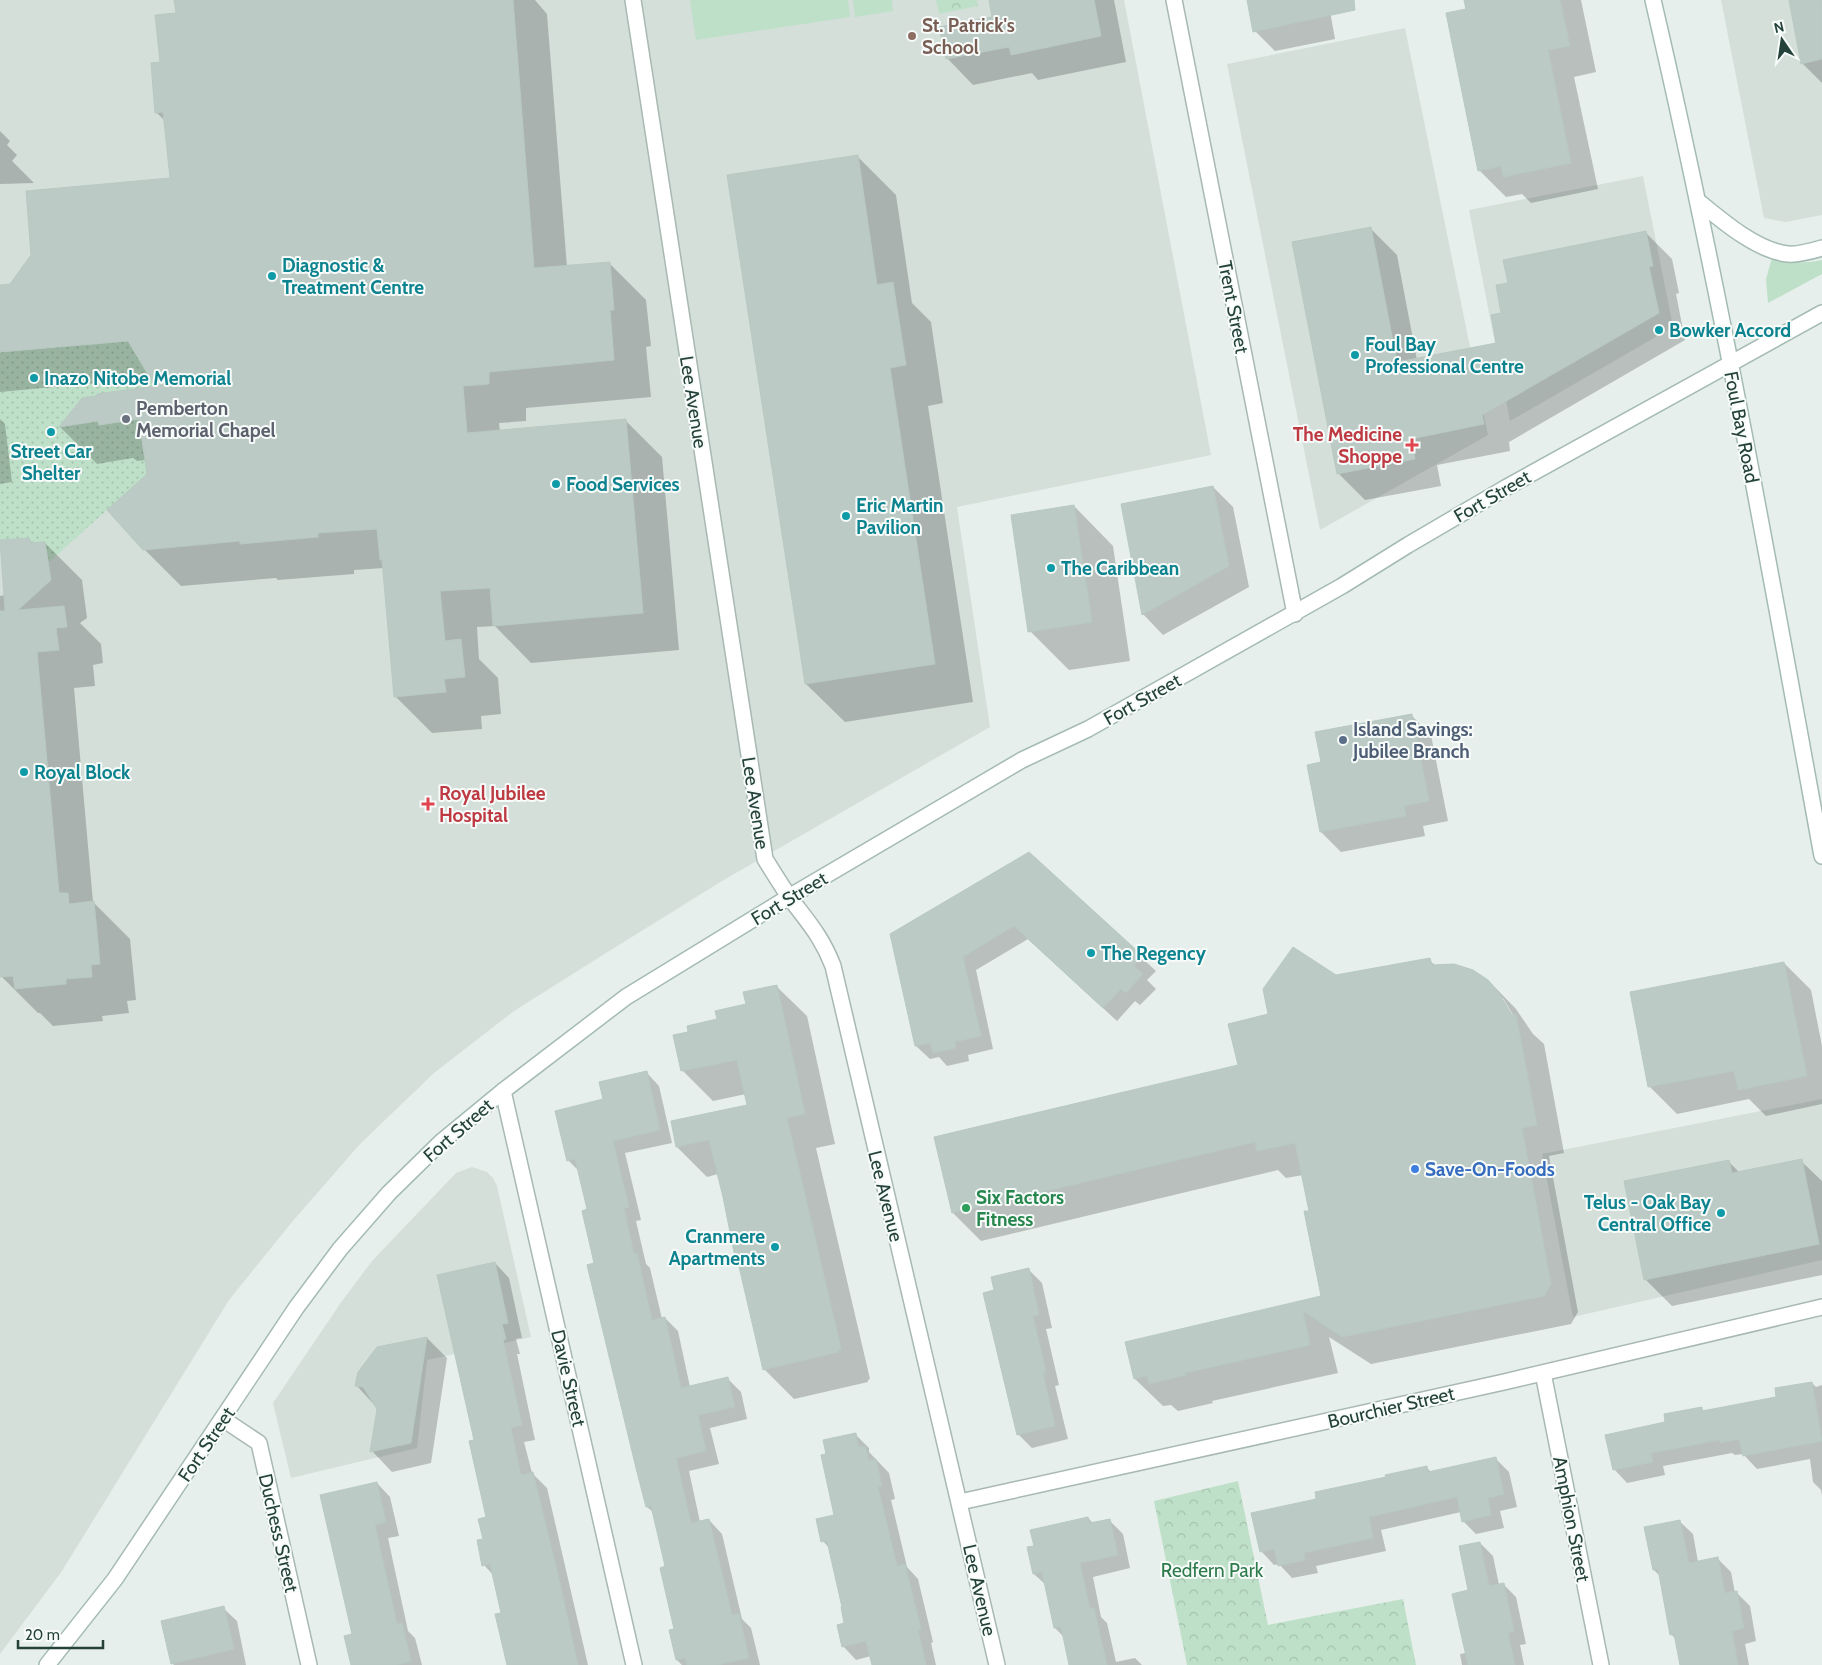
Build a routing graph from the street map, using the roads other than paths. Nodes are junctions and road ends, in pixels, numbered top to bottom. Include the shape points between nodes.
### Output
1 (633, 0) edge
2 (1174, 0) edge
3 (1654, 0) edge
4 (1698, 201) junction
5 (1822, 248) edge
6 (1822, 313) edge
7 (1730, 364) junction
8 (1295, 614) junction
9 (1822, 856) edge
10 (790, 897) junction
11 (503, 1091) junction
12 (1822, 1307) edge
13 (1543, 1372) junction
14 (223, 1419) junction
15 (960, 1502) junction
16 (47, 1665) edge
17 (309, 1665) edge
18 (634, 1665) edge
19 (997, 1665) edge
20 (1601, 1665) edge

1 - 10 street, Lee Avenue via 765,859
2 - 8 street, Trent Street
3 - 4 street, Foul Bay Road
4 - 5 street via 1734,230 1768,248 1788,254
4 - 7 street, Foul Bay Road
6 - 7 street, Fort Street
7 - 8 street, Fort Street via 1507,487
7 - 9 street, Foul Bay Road
8 - 10 street, Fort Street via 1088,729 1022,760
10 - 11 street, Fort Street via 626,997
10 - 15 street, Lee Avenue via 814,927 833,966
11 - 14 street, Fort Street via 441,1142 376,1207 296,1308
11 - 18 street, Davie Street
12 - 13 street, Bourchier Street
13 - 15 street, Bourchier Street
13 - 20 street, Amphion Street
14 - 16 street, Fort Street via 115,1579
14 - 17 street, Duchess Street via 259,1443
15 - 19 street, Lee Avenue

